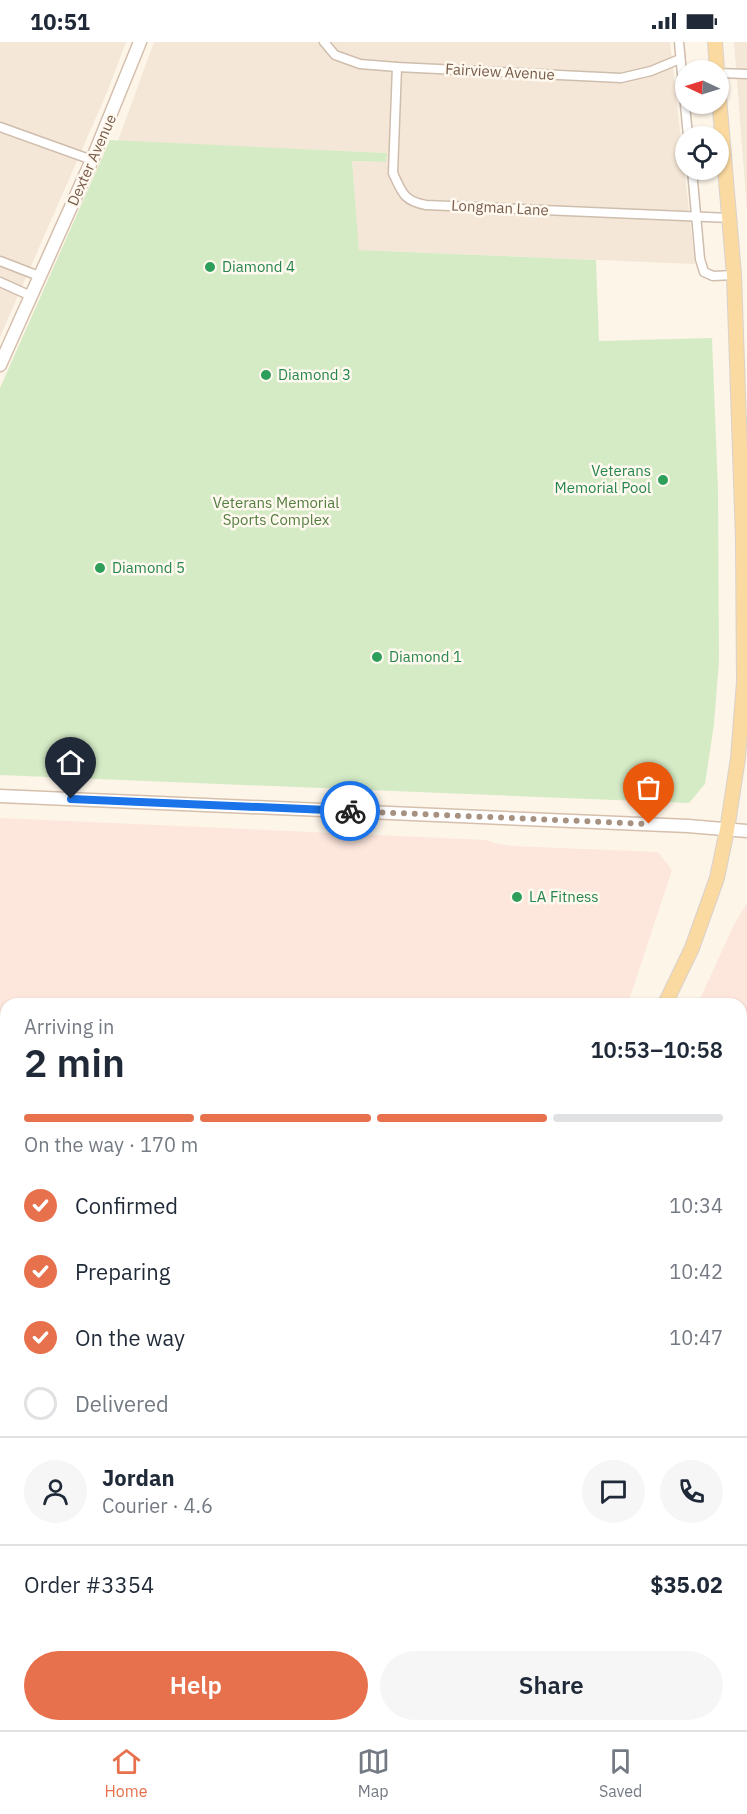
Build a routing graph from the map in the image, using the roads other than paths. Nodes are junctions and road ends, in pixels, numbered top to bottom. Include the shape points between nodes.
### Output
1 (140, 42) edge
2 (324, 42) edge
3 (679, 42) edge
4 (715, 42) edge
5 (680, 59) junction
6 (717, 60) edge
7 (397, 67) junction
8 (729, 73) edge
9 (747, 74) edge
10 (721, 114) edge
11 (687, 126) edge
12 (0, 127) edge
13 (92, 160) junction
14 (693, 180) edge
15 (697, 218) junction
16 (730, 218) junction
17 (0, 261) edge
18 (734, 275) junction
19 (39, 276) junction
20 (0, 282) edge
21 (31, 296) junction
22 (0, 365) edge
23 (742, 372) edge
24 (745, 540) edge
25 (0, 796) edge
26 (727, 830) junction
27 (747, 831) edge
28 (668, 998) edge

1 - 13 main road, Dexter Avenue
2 - 7 street, Fairview Avenue via 335,55 360,64
3 - 5 street
4 - 6 main road
5 - 7 street, Fairview Avenue via 621,78
5 - 11 street
7 - 15 street, Longman Lane via 393,173 400,190 412,202
8 - 9 street
10 - 16 main road
12 - 13 street
13 - 19 main road, Dexter Avenue
14 - 15 street
15 - 16 street, Longman Lane
15 - 18 street via 704,272 713,276
16 - 18 main road
17 - 19 street
18 - 23 main road
19 - 21 main road, Dexter Avenue
20 - 21 street
21 - 22 main road, Dexter Avenue
23 - 24 main road
24 - 26 main road via 744,682
25 - 26 main road
26 - 27 main road
26 - 28 main road via 717,878 695,940

